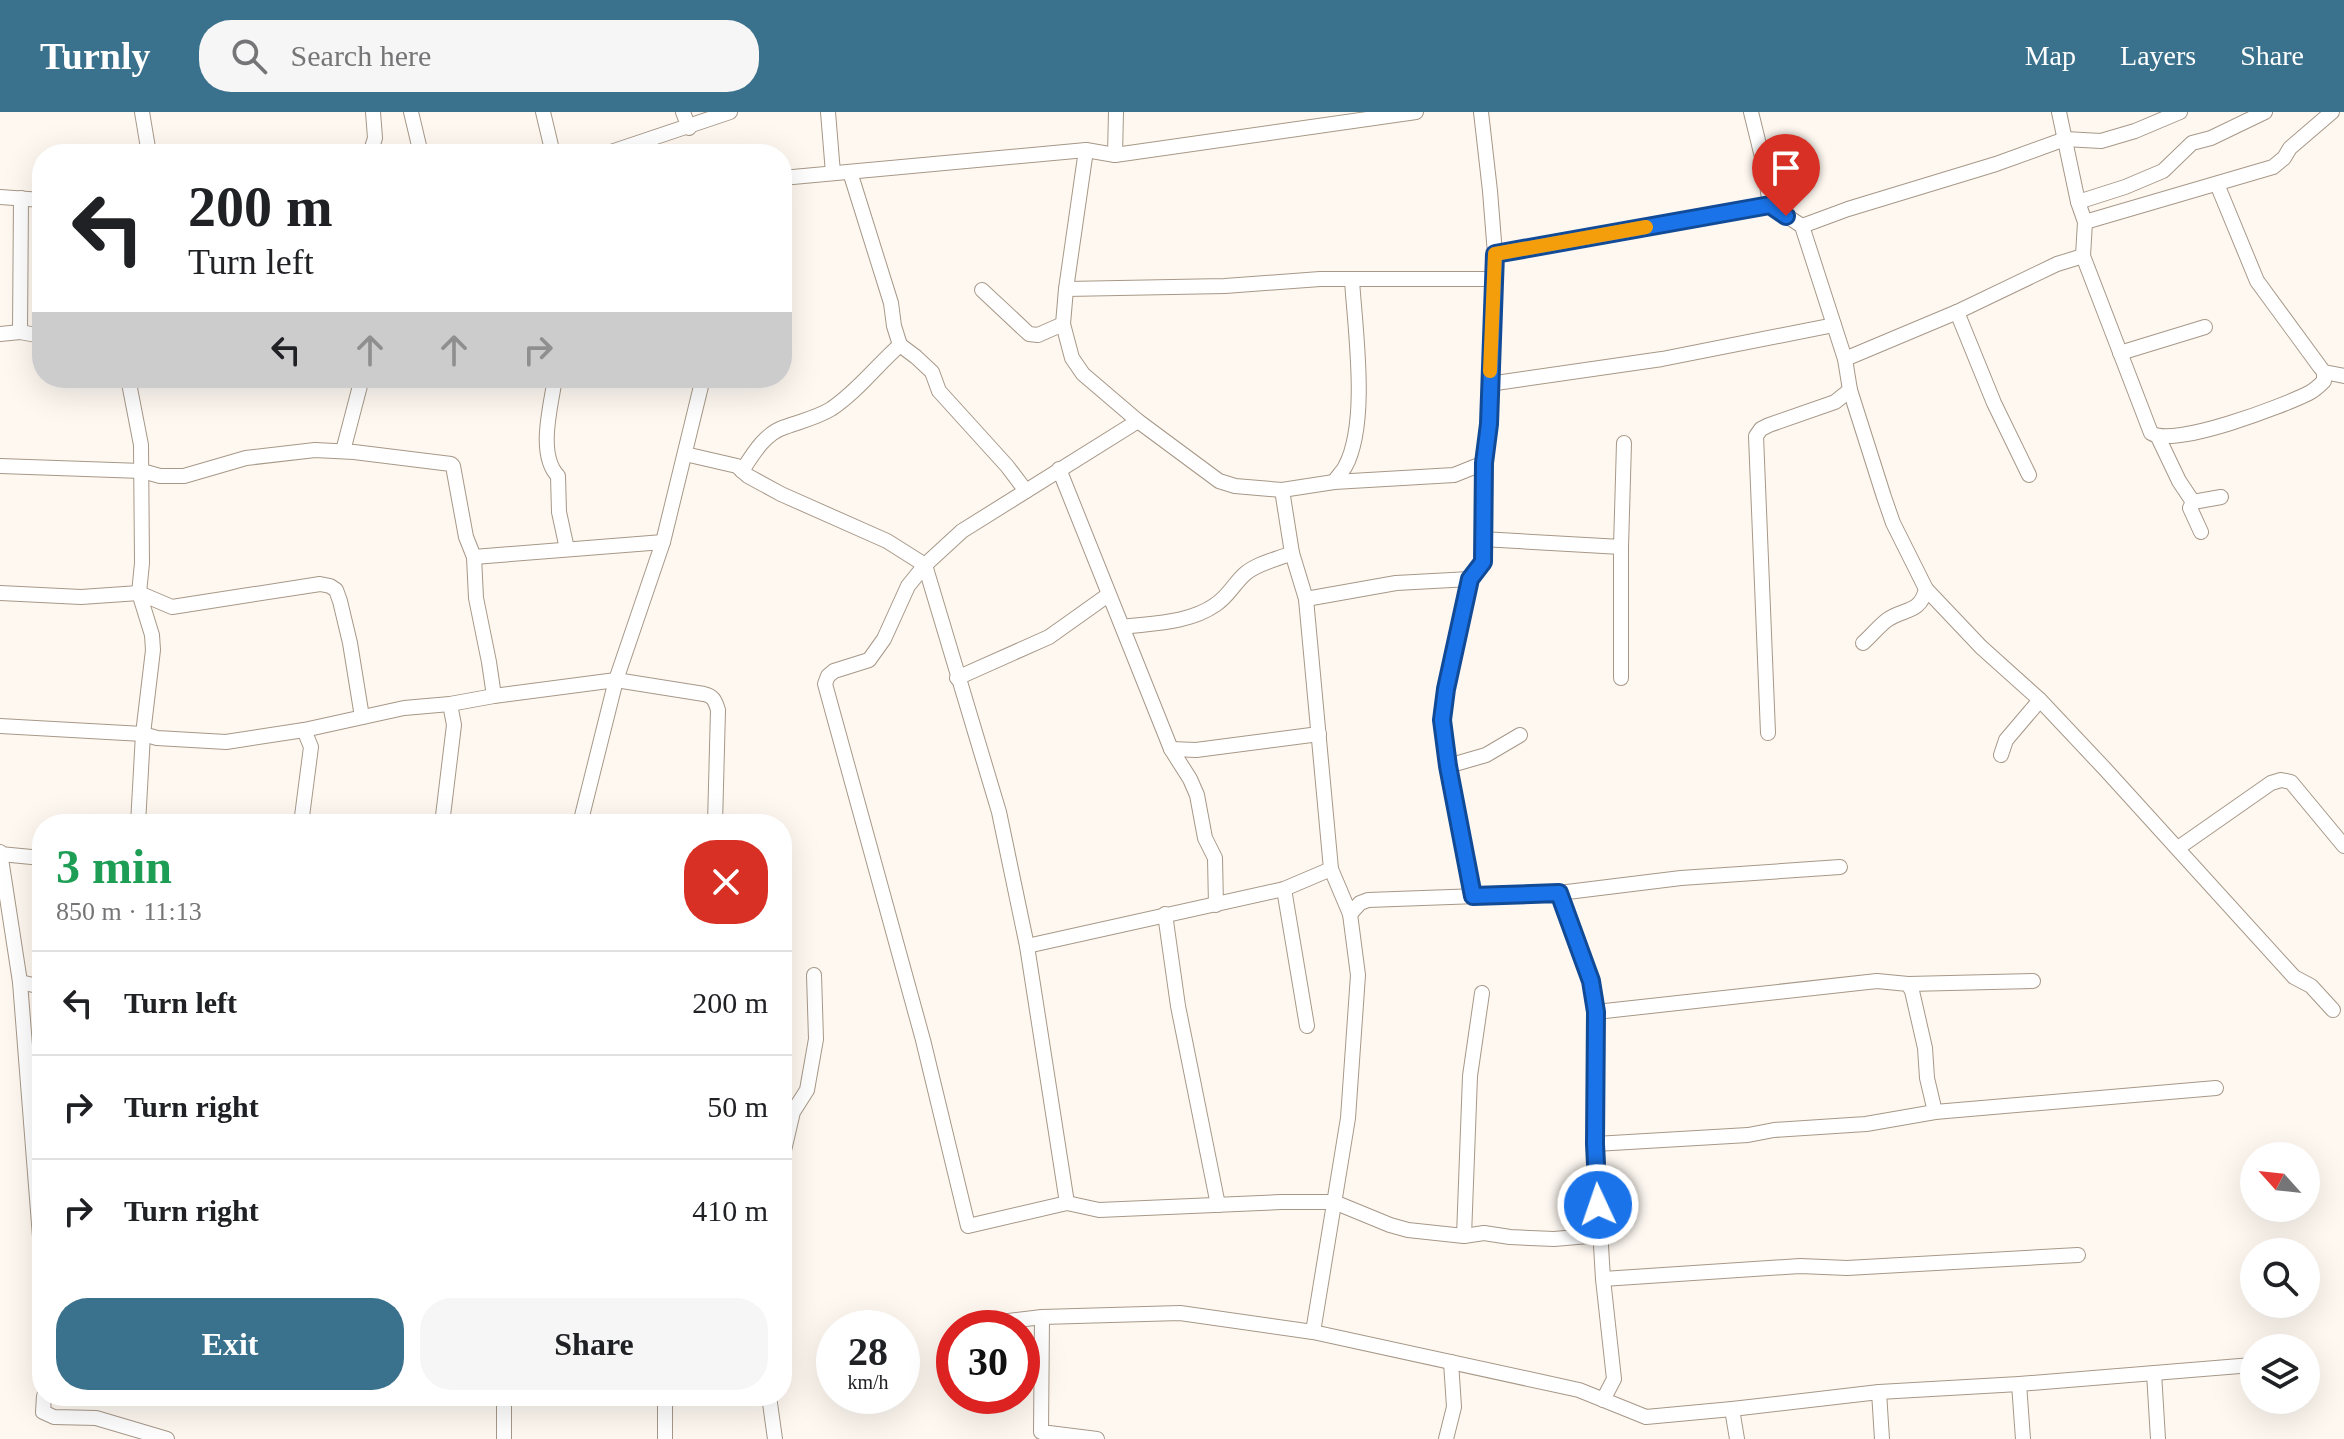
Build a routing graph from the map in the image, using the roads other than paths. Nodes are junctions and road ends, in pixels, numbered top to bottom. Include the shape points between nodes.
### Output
1 (142, 112) edge
2 (373, 112) edge
3 (411, 112) edge
4 (543, 112) edge
5 (683, 112) edge
6 (730, 112) edge
7 (828, 112) edge
8 (1116, 112) edge
9 (1416, 112) edge
10 (1481, 112) edge
11 (1751, 112) edge
12 (2059, 112) edge
13 (2180, 112) edge
14 (2265, 112) edge
15 (2332, 112) edge
16 (689, 128) junction
17 (2065, 139) junction
18 (147, 144) edge
19 (373, 144) edge
20 (419, 144) edge
21 (551, 144) edge
22 (637, 144) edge
23 (1086, 150) junction
24 (1115, 155) junction
25 (850, 172) junction
26 (833, 173) junction
27 (792, 177) edge
28 (2217, 184) junction
29 (0, 197) edge
30 (21, 198) junction
31 (32, 199) edge
32 (2078, 202) junction
33 (1770, 205) junction
34 (2085, 222) junction
35 (1802, 226) junction
36 (1495, 254) junction
37 (2083, 256) junction
38 (1493, 279) junction
39 (1352, 280) junction
40 (1066, 289) junction
41 (982, 290) dead end
42 (1957, 312) junction
43 (1063, 324) junction
44 (1834, 325) junction
45 (2205, 327) dead end
46 (20, 332) junction
47 (0, 334) edge
48 (32, 334) edge
49 (900, 345) junction
50 (2120, 353) junction
51 (1845, 359) junction
52 (2324, 372) junction
53 (2344, 376) edge
54 (1489, 384) junction
55 (130, 388) edge
56 (359, 388) edge
57 (553, 388) edge
58 (701, 388) edge
59 (1850, 390) junction
60 (1138, 421) junction
61 (2158, 437) junction
62 (1624, 443) dead end
63 (343, 451) junction
64 (685, 454) junction
65 (1484, 463) junction
66 (0, 466) edge
67 (1059, 469) junction
68 (142, 471) junction
69 (742, 471) junction
70 (2029, 475) dead end
71 (1334, 482) junction
72 (1282, 490) junction
73 (1026, 491) junction
74 (2221, 497) dead end
75 (2193, 502) junction
76 (2201, 532) dead end
77 (1482, 539) junction
78 (663, 542) junction
79 (1621, 547) junction
80 (567, 549) junction
81 (1292, 553) junction
82 (474, 557) junction
83 (925, 565) junction
84 (1470, 579) junction
85 (1926, 589) junction
86 (0, 593) edge
87 (139, 593) junction
88 (1108, 595) junction
89 (1306, 599) junction
90 (1123, 627) junction
91 (1863, 643) dead end
92 (957, 678) junction
93 (1621, 678) dead end
94 (616, 680) junction
95 (494, 696) junction
96 (2040, 700) junction
97 (450, 704) junction
98 (362, 717) junction
99 (0, 726) edge
100 (304, 730) junction
101 (1768, 733) dead end
102 (143, 734) junction
103 (1319, 734) junction
104 (1520, 735) dead end
105 (1171, 749) junction
106 (2001, 755) dead end
107 (1448, 766) junction
108 (139, 814) edge
109 (302, 814) edge
110 (443, 814) edge
111 (582, 814) edge
112 (715, 814) edge
113 (2344, 846) edge
114 (2178, 848) junction
115 (0, 853) edge
116 (32, 857) edge
117 (1840, 867) dead end
118 (1331, 869) junction
119 (1284, 889) junction
120 (1559, 893) junction
121 (1473, 896) junction
122 (1216, 905) junction
123 (1352, 907) junction
124 (1165, 914) junction
125 (1027, 946) junction
126 (814, 975) dead end
127 (2033, 981) dead end
128 (20, 982) junction
129 (1908, 984) junction
130 (32, 985) edge
131 (1482, 993) dead end
132 (2333, 1010) dead end
133 (1596, 1012) junction
134 (1307, 1026) dead end
135 (2216, 1088) dead end
136 (1935, 1112) junction
137 (792, 1116) edge
138 (32, 1135) edge
139 (1595, 1144) junction
140 (1334, 1202) junction
141 (1067, 1203) junction
142 (1218, 1205) junction
143 (1600, 1235) junction
144 (1464, 1236) junction
145 (2078, 1255) dead end
146 (1603, 1279) junction
147 (1042, 1317) joint
148 (1313, 1332) junction
149 (1451, 1362) junction
150 (2240, 1366) edge
151 (2154, 1373) junction
152 (2019, 1384) junction
153 (1879, 1392) junction
154 (1603, 1400) junction
155 (43, 1406) edge
156 (504, 1406) edge
157 (665, 1406) edge
158 (770, 1406) edge
159 (1732, 1409) junction
160 (167, 1439) edge
161 (504, 1439) edge
162 (665, 1439) edge
163 (775, 1439) edge
164 (1097, 1439) edge
165 (1446, 1439) edge
166 (1737, 1439) edge
167 (1882, 1439) edge
168 (2023, 1439) edge
169 (2158, 1439) edge

1 - 18 street
2 - 19 street
3 - 20 street
4 - 21 street
5 - 16 street
6 - 16 street
7 - 26 street
8 - 24 street
9 - 24 street
10 - 36 street
11 - 33 street
12 - 17 street
13 - 17 street via 2101,141
14 - 32 street via 2192,143 2163,171
15 - 28 street via 2273,167
16 - 22 street
17 - 32 street
17 - 35 street
23 - 24 street
23 - 25 street
23 - 40 street
25 - 26 street
25 - 49 street
26 - 27 street
28 - 34 street
28 - 52 street via 2257,281
29 - 30 street
30 - 31 street
30 - 46 street
32 - 34 street
33 - 35 street
33 - 36 street
34 - 37 street
35 - 44 street
36 - 38 street
37 - 42 street
37 - 50 street
38 - 39 street
38 - 54 street
39 - 40 street
39 - 71 street via 1359,387 1354,442
40 - 43 street
41 - 43 street via 1029,334
42 - 51 street
42 - 70 street
43 - 60 street via 1072,358 1083,374
44 - 51 street
44 - 54 street via 1662,359
45 - 50 street
46 - 47 street
46 - 48 street
49 - 69 street via 833,407 769,436
49 - 73 street via 932,372 939,391
50 - 61 street via 2148,427
51 - 59 street
52 - 53 street
52 - 61 street via 2324,381 2313,392 2271,409 2190,435
54 - 65 street
55 - 68 street
56 - 63 street
57 - 80 street via 547,451 550,468 558,476
58 - 64 street
59 - 85 street via 1893,523
59 - 101 street via 1835,402 1769,425 1756,436
60 - 67 street
60 - 72 street via 1219,481
61 - 75 street
62 - 79 street
63 - 68 street via 297,450 246,458 184,476
63 - 82 street via 451,464
64 - 69 street
64 - 78 street
65 - 71 street via 1454,475
65 - 77 street
66 - 68 street
67 - 73 street
67 - 88 street
68 - 87 street
69 - 83 street
71 - 72 street
72 - 81 street
73 - 83 street via 962,531
74 - 75 street
75 - 76 street via 2190,508
77 - 79 street
77 - 84 street via 1483,562
78 - 80 street
78 - 94 street
79 - 93 street
80 - 82 street
81 - 89 street
81 - 90 street via 1251,569 1229,595 1200,614
82 - 95 street
83 - 92 street
83 - 141 street via 869,660 834,671 825,684 968,1226
84 - 89 street via 1396,583
84 - 107 street via 1442,720
85 - 91 street via 1912,610 1887,621
85 - 96 street
86 - 87 street
87 - 98 street via 172,607 330,586 340,601
87 - 102 street via 153,650
88 - 90 street
88 - 92 street via 1049,637
89 - 103 street
90 - 105 street
92 - 125 street via 999,812
94 - 95 street
94 - 111 street
94 - 112 street via 716,700
95 - 97 street
96 - 106 street via 2006,740
96 - 114 street
97 - 98 street
97 - 110 street via 454,725
98 - 100 street
99 - 102 street
100 - 102 street via 226,742
100 - 109 street via 311,747
102 - 108 street
103 - 105 street
103 - 118 street
104 - 107 street via 1486,755
105 - 122 street via 1197,795 1205,838 1215,858
107 - 121 street
113 - 114 street via 2291,782 2281,780
114 - 132 street via 2294,977 2311,986
115 - 116 street
115 - 128 street
117 - 120 street
118 - 119 street
118 - 123 street
119 - 122 street
119 - 134 street
120 - 121 street
120 - 133 street via 1591,981
121 - 123 street via 1368,900
122 - 124 street
123 - 140 street via 1358,975 1348,1118
124 - 125 street
124 - 142 street
125 - 141 street
126 - 137 street via 814,1052 807,1090
127 - 129 street
128 - 130 street
128 - 138 street
129 - 133 street via 1877,981
129 - 136 street
131 - 144 street via 1470,1076
133 - 139 street
135 - 136 street
136 - 139 street via 1866,1124
139 - 143 street
140 - 142 street
140 - 144 street via 1408,1230
140 - 148 street
141 - 142 street via 1099,1210
143 - 144 street
143 - 146 street
145 - 146 street
146 - 154 street via 1614,1379
147 - 148 street via 1180,1313
147 - 164 street via 1041,1432
148 - 149 street
149 - 154 street
149 - 165 street via 1454,1407
150 - 151 street
151 - 152 street
151 - 169 street
152 - 153 street
152 - 168 street
153 - 159 street
153 - 167 street
154 - 159 street via 1646,1417
155 - 160 street via 43,1412 54,1417 96,1418
156 - 161 street
157 - 162 street
158 - 163 street
159 - 166 street

